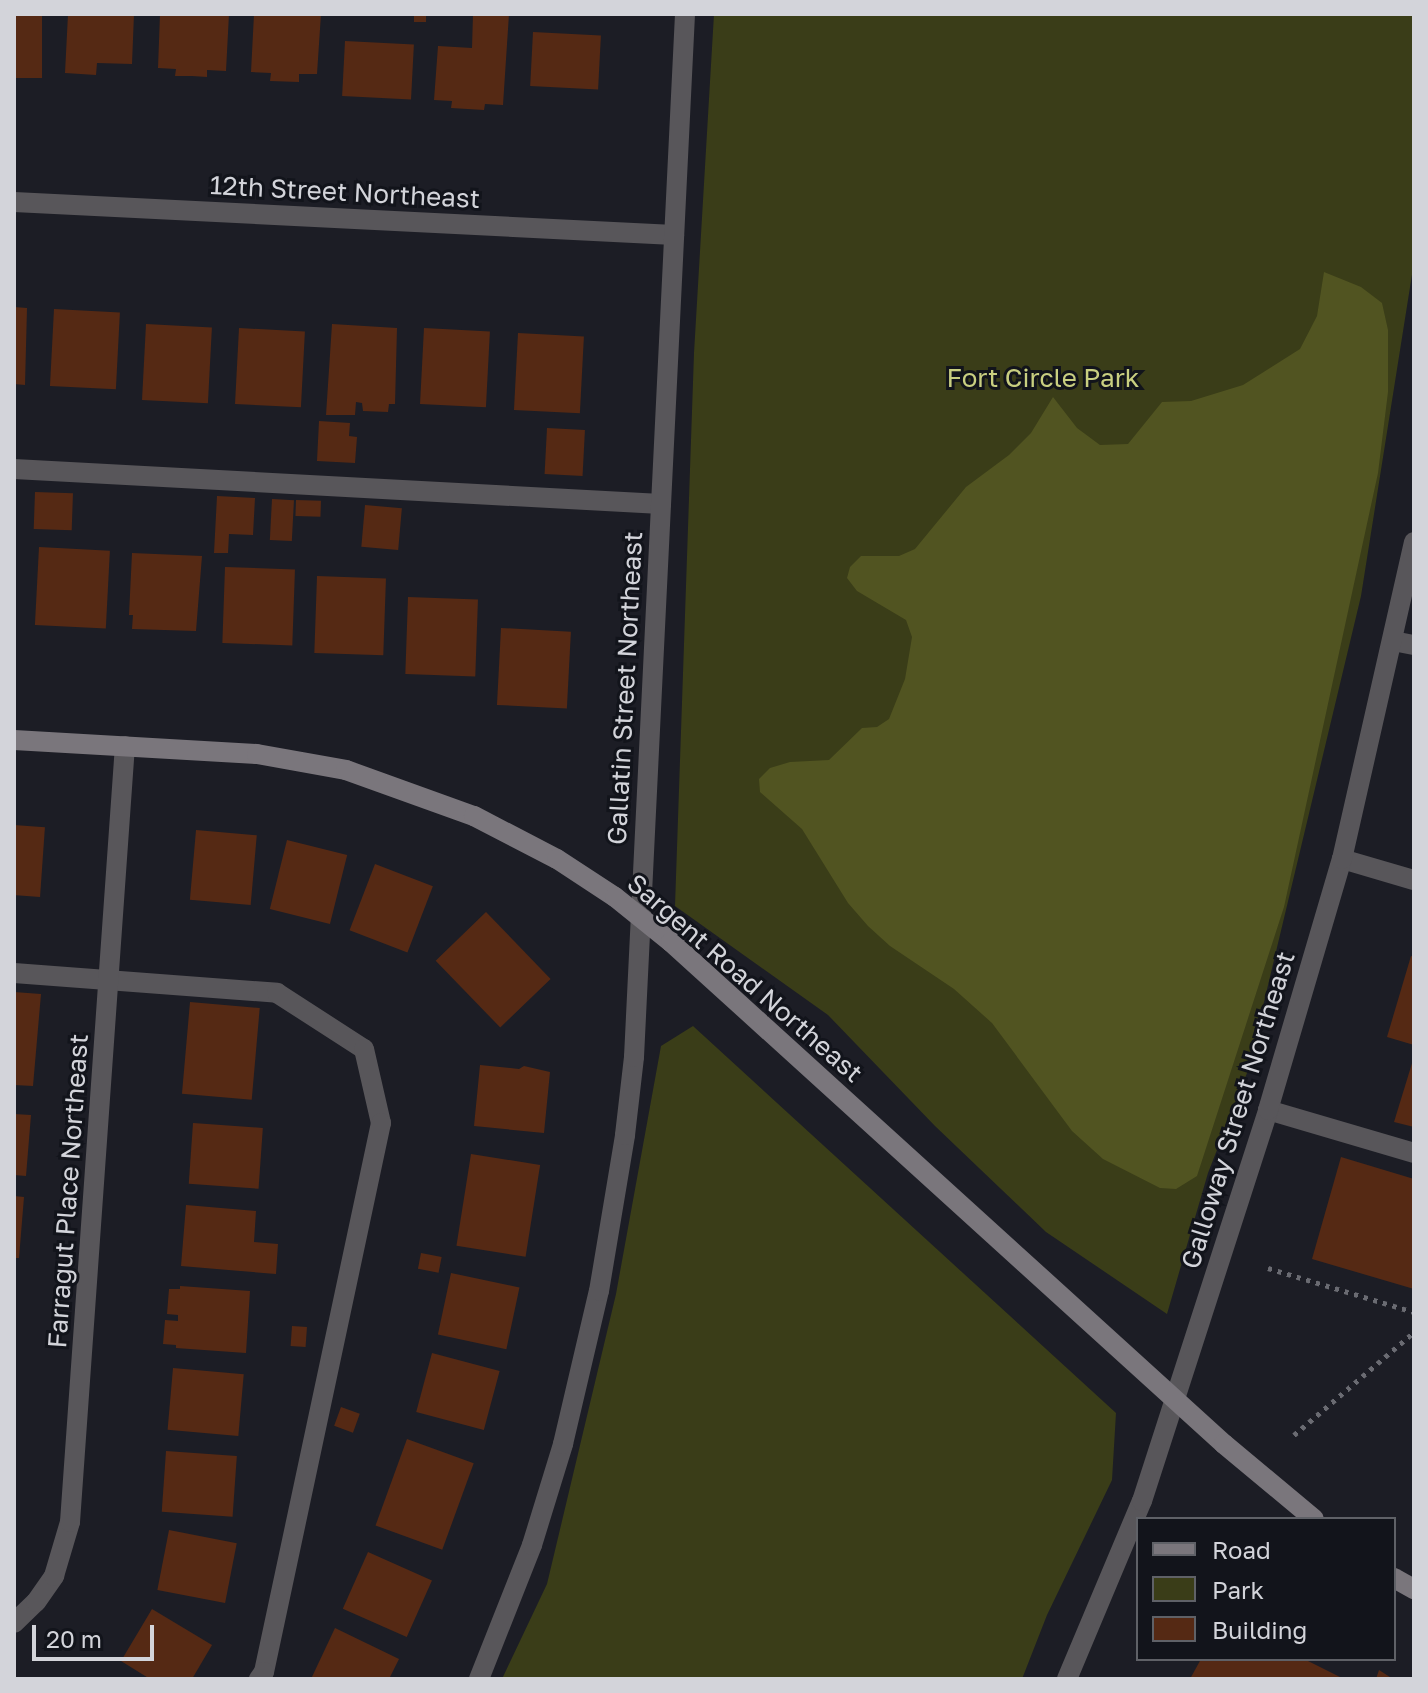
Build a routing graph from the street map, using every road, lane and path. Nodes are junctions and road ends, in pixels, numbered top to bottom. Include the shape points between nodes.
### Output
1 (685, 14) edge
2 (14, 202) edge
3 (674, 235) junction
4 (14, 469) edge
5 (661, 504) junction
6 (1414, 542) edge
7 (1404, 643) edge
8 (14, 740) edge
9 (125, 746) junction
10 (1342, 859) junction
11 (1414, 880) edge
12 (640, 916) junction
13 (14, 973) edge
14 (110, 979) junction
15 (1268, 1110) junction
16 (1414, 1153) edge
17 (1268, 1268) dead end
18 (1414, 1312) edge
19 (1414, 1332) edge
20 (1175, 1399) junction
21 (1294, 1435) dead end
22 (1312, 1517) edge
23 (1396, 1579) edge
24 (1414, 1589) edge
25 (14, 1623) edge
26 (259, 1679) edge
27 (479, 1679) edge
28 (1067, 1679) edge

1 - 3 street, Gallatin Street Northeast
2 - 3 street, 12th Street Northeast
3 - 5 street, Gallatin Street Northeast
4 - 5 street
5 - 12 street, Gallatin Street Northeast
6 - 7 street, Galloway Street Northeast
7 - 10 street, Galloway Street Northeast
8 - 9 main road, Sargent Road Northeast
9 - 12 main road, Sargent Road Northeast via 280,757 388,782 530,844
9 - 14 street, Farragut Place Northeast
10 - 11 street
10 - 15 street, Galloway Street Northeast
12 - 20 main road, Sargent Road Northeast
12 - 27 street, Gallatin Street Northeast via 630,1096 589,1337 553,1478
13 - 14 street
14 - 25 street, Farragut Place Northeast via 70,1522 54,1576
14 - 26 street via 277,993 364,1049 381,1123
15 - 16 street
15 - 20 street, Galloway Street Northeast
17 - 18 path
19 - 21 path
20 - 22 main road, Sargent Road Northeast
20 - 28 street, Galloway Street Northeast via 1142,1501
23 - 24 main road

